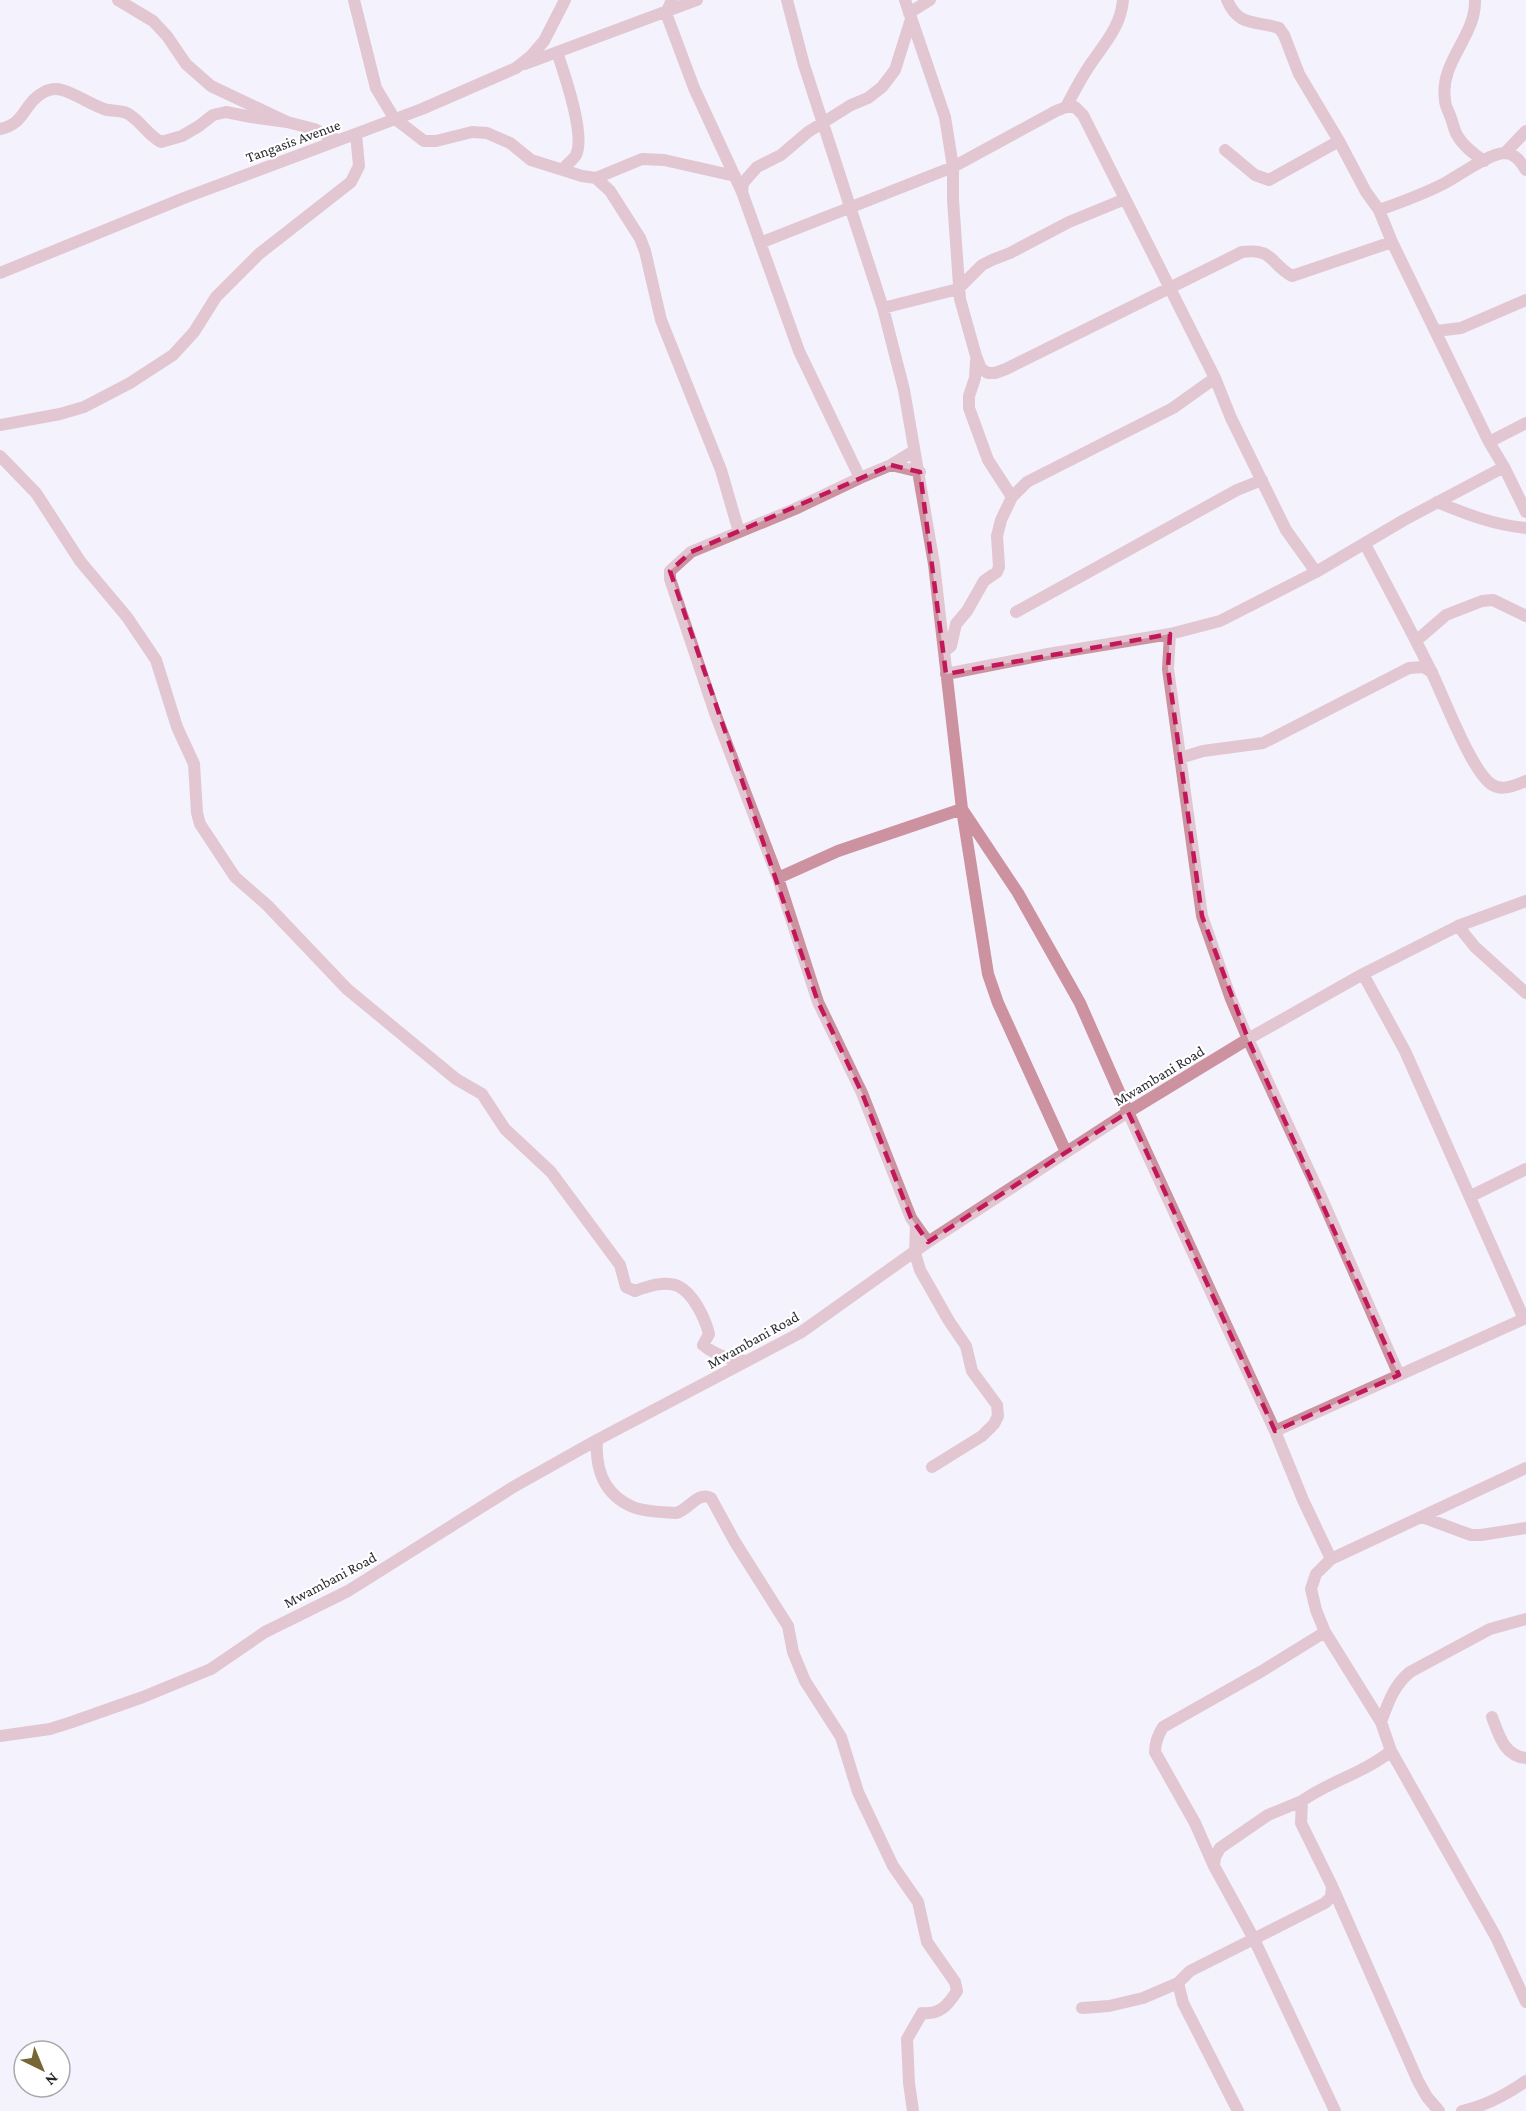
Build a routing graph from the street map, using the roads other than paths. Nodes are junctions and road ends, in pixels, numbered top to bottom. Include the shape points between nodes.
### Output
1 (118, 0) edge
2 (354, 0) edge
3 (565, 0) edge
4 (672, 0) edge
5 (697, 0) edge
6 (788, 0) edge
7 (904, 0) edge
8 (930, 0) edge
9 (1123, 0) edge
10 (1227, 0) edge
11 (1475, 0) edge
12 (666, 13) junction
13 (910, 16) junction
14 (557, 52) junction
15 (516, 68) junction
16 (1066, 107) junction
17 (394, 118) junction
18 (287, 122) junction
19 (823, 124) junction
20 (0, 129) edge
21 (1526, 131) edge
22 (356, 134) junction
23 (337, 140) junction
24 (1339, 141) junction
25 (1225, 150) dead end
26 (1505, 153) junction
27 (1484, 161) junction
28 (953, 167) junction
29 (562, 168) junction
30 (1526, 170) edge
31 (735, 176) junction
32 (596, 178) junction
33 (742, 192) junction
34 (1125, 199) junction
35 (850, 209) junction
36 (1379, 210) junction
37 (1392, 242) junction
38 (760, 243) junction
39 (0, 273) edge
40 (1170, 287) junction
41 (958, 289) junction
42 (1526, 300) edge
43 (883, 308) junction
44 (1461, 328) junction
45 (1436, 331) junction
46 (1444, 350) junction
47 (976, 356) junction
48 (1215, 378) junction
49 (1526, 423) edge
50 (0, 425) edge
51 (1489, 442) junction
52 (914, 451) junction
53 (0, 456) edge
54 (891, 465) junction
55 (1504, 467) junction
56 (920, 472) junction
57 (860, 478) junction
58 (1262, 480) junction
59 (1012, 497) junction
60 (1437, 502) junction
61 (1526, 512) edge
62 (1526, 528) edge
63 (739, 532) junction
64 (1365, 544) junction
65 (1316, 572) junction
66 (1016, 612) dead end
67 (1526, 616) edge
68 (1170, 634) junction
69 (1416, 641) junction
70 (944, 651) junction
71 (1432, 672) junction
72 (946, 674) junction
73 (1180, 758) junction
74 (1526, 781) edge
75 (962, 808) junction
76 (778, 878) junction
77 (1526, 901) edge
78 (1458, 926) junction
79 (1363, 974) junction
80 (1526, 993) edge
81 (1248, 1039) junction
82 (1128, 1112) junction
83 (1066, 1152) junction
84 (1526, 1169) edge
85 (1471, 1196) junction
86 (916, 1226) junction
87 (928, 1242) junction
88 (915, 1253) junction
89 (1525, 1319) edge
90 (746, 1362) junction
91 (1399, 1375) junction
92 (1275, 1431) junction
93 (597, 1440) junction
94 (932, 1467) dead end
95 (1526, 1468) edge
96 (1422, 1517) junction
97 (1526, 1528) edge
98 (1331, 1559) junction
99 (1526, 1618) edge
100 (1325, 1632) junction
101 (1492, 1718) dead end
102 (1381, 1722) junction
103 (0, 1736) edge
104 (1391, 1751) junction
105 (1526, 1758) edge
106 (1302, 1801) junction
107 (1214, 1866) junction
108 (1332, 1886) junction
109 (1254, 1939) junction
110 (1178, 1983) junction
111 (1526, 2002) edge
112 (1082, 2008) dead end
113 (1526, 2081) edge
114 (913, 2111) edge
115 (1238, 2111) edge
116 (1335, 2111) edge
117 (1439, 2111) edge
118 (1462, 2111) edge

1 - 18 street via 153,21 186,64 211,86
2 - 17 street via 376,88
3 - 15 street, Tangasis Avenue via 544,41
4 - 12 street
5 - 12 street
6 - 19 street
7 - 13 street
8 - 13 street
9 - 16 street via 1112,36
10 - 24 street via 1242,20 1279,28 1284,34 1299,74
11 - 27 street via 1476,13 1447,71 1444,88 1457,136
12 - 14 street
12 - 31 street via 694,88
13 - 19 street via 895,70 882,87
13 - 28 street via 945,117
14 - 15 street
14 - 29 street via 578,138 575,156
15 - 17 street, Tangasis Avenue
16 - 28 street
16 - 34 street via 1075,107 1083,115
17 - 22 street, Tangasis Avenue
17 - 29 street via 423,141 487,133 510,143 531,160
18 - 20 street via 226,111 182,136 161,142 129,114 107,111 53,89 34,99 11,127
18 - 23 street
19 - 33 street via 782,155 757,167 742,183
19 - 35 street
21 - 26 street
22 - 23 street, Tangasis Avenue
22 - 50 street via 359,166 351,182 259,254 216,297 194,332 173,355 84,407
23 - 39 street, Tangasis Avenue
24 - 25 street via 1269,180
24 - 36 street
26 - 27 street
26 - 30 street via 1517,157
27 - 36 street
28 - 35 street
28 - 41 street
29 - 32 street
31 - 32 street via 642,159
31 - 33 street
32 - 63 street via 610,191 640,238 661,320 721,470
33 - 38 street
34 - 40 street
34 - 41 street via 992,260
35 - 38 street
35 - 43 street
36 - 37 street
37 - 40 street via 1292,276 1265,252 1242,252
37 - 45 street
38 - 57 street via 799,351
40 - 47 street via 995,373 981,369
40 - 48 street
41 - 43 street
41 - 47 street
42 - 44 street
43 - 52 street via 904,390
44 - 45 street
44 - 46 street
45 - 46 street
46 - 51 street
47 - 59 street via 969,408 988,460
48 - 58 street
48 - 59 street via 1173,408 1027,482
49 - 51 street
51 - 55 street
52 - 54 street
52 - 56 street
53 - 90 street via 36,493 80,561 127,617 156,660 177,727 194,764 200,824 235,877 347,988 456,1079 482,1094 505,1129 551,1172 620,1265 626,1287 635,1291 646,1286 679,1287 705,1319 709,1334 703,1345 713,1353
54 - 56 street
54 - 57 street
55 - 60 street
55 - 61 street
56 - 70 street
57 - 63 street
58 - 65 street via 1286,530
58 - 66 street via 1237,490
59 - 70 street via 997,536 997,572 984,581 956,624 951,646
60 - 62 street via 1505,526
60 - 64 street
63 - 76 street via 691,552 670,571 670,579 715,713
64 - 65 street
64 - 69 street
65 - 68 street via 1220,621
67 - 69 street via 1494,600 1482,601 1446,615
68 - 72 street
68 - 73 street via 1168,669
69 - 71 street
70 - 72 street
71 - 73 street via 1423,667 1409,668 1263,743
71 - 74 street via 1485,778 1493,786 1507,788
72 - 75 street
73 - 81 street via 1202,916
75 - 76 street via 838,851
75 - 82 street via 1018,893 1080,1002
75 - 83 street via 988,974
76 - 86 street via 818,1002 862,1093
77 - 78 street, Mwambani Road
78 - 79 street, Mwambani Road
78 - 80 street
79 - 81 street, Mwambani Road
79 - 85 street via 1405,1051
81 - 82 street, Mwambani Road
81 - 91 street
82 - 83 street, Mwambani Road
82 - 92 street
83 - 87 street, Mwambani Road
84 - 85 street
85 - 89 street
86 - 87 street
86 - 88 street
87 - 88 street, Mwambani Road
88 - 90 street, Mwambani Road via 800,1333
88 - 94 street via 920,1270 966,1346 972,1371 997,1405 998,1416 982,1436
89 - 91 street
90 - 93 street, Mwambani Road
91 - 92 street
92 - 98 street
93 - 103 street, Mwambani Road via 515,1486 348,1591 265,1632 211,1669 143,1698 50,1729
93 - 114 street via 603,1483 632,1507 675,1513 700,1497 711,1498 788,1626 805,1682 841,1737 858,1792 893,1866 918,1902 927,1941 957,1991 946,2007 931,2014 922,2013 908,2039
95 - 96 street
96 - 97 street via 1471,1535
96 - 98 street
98 - 100 street via 1316,1574 1311,1589
99 - 102 street via 1490,1629 1410,1672 1400,1680
100 - 102 street
100 - 107 street via 1162,1726 1155,1752
101 - 105 street via 1501,1742 1511,1753
102 - 104 street
104 - 106 street
104 - 111 street via 1496,1936
106 - 107 street via 1268,1815 1220,1848
106 - 108 street via 1301,1823
107 - 109 street
108 - 109 street via 1331,1897 1325,1903
108 - 117 street via 1418,2080
109 - 110 street via 1190,1971
109 - 116 street
110 - 112 street via 1143,1998
110 - 115 street via 1183,2002
113 - 118 street via 1509,2094

